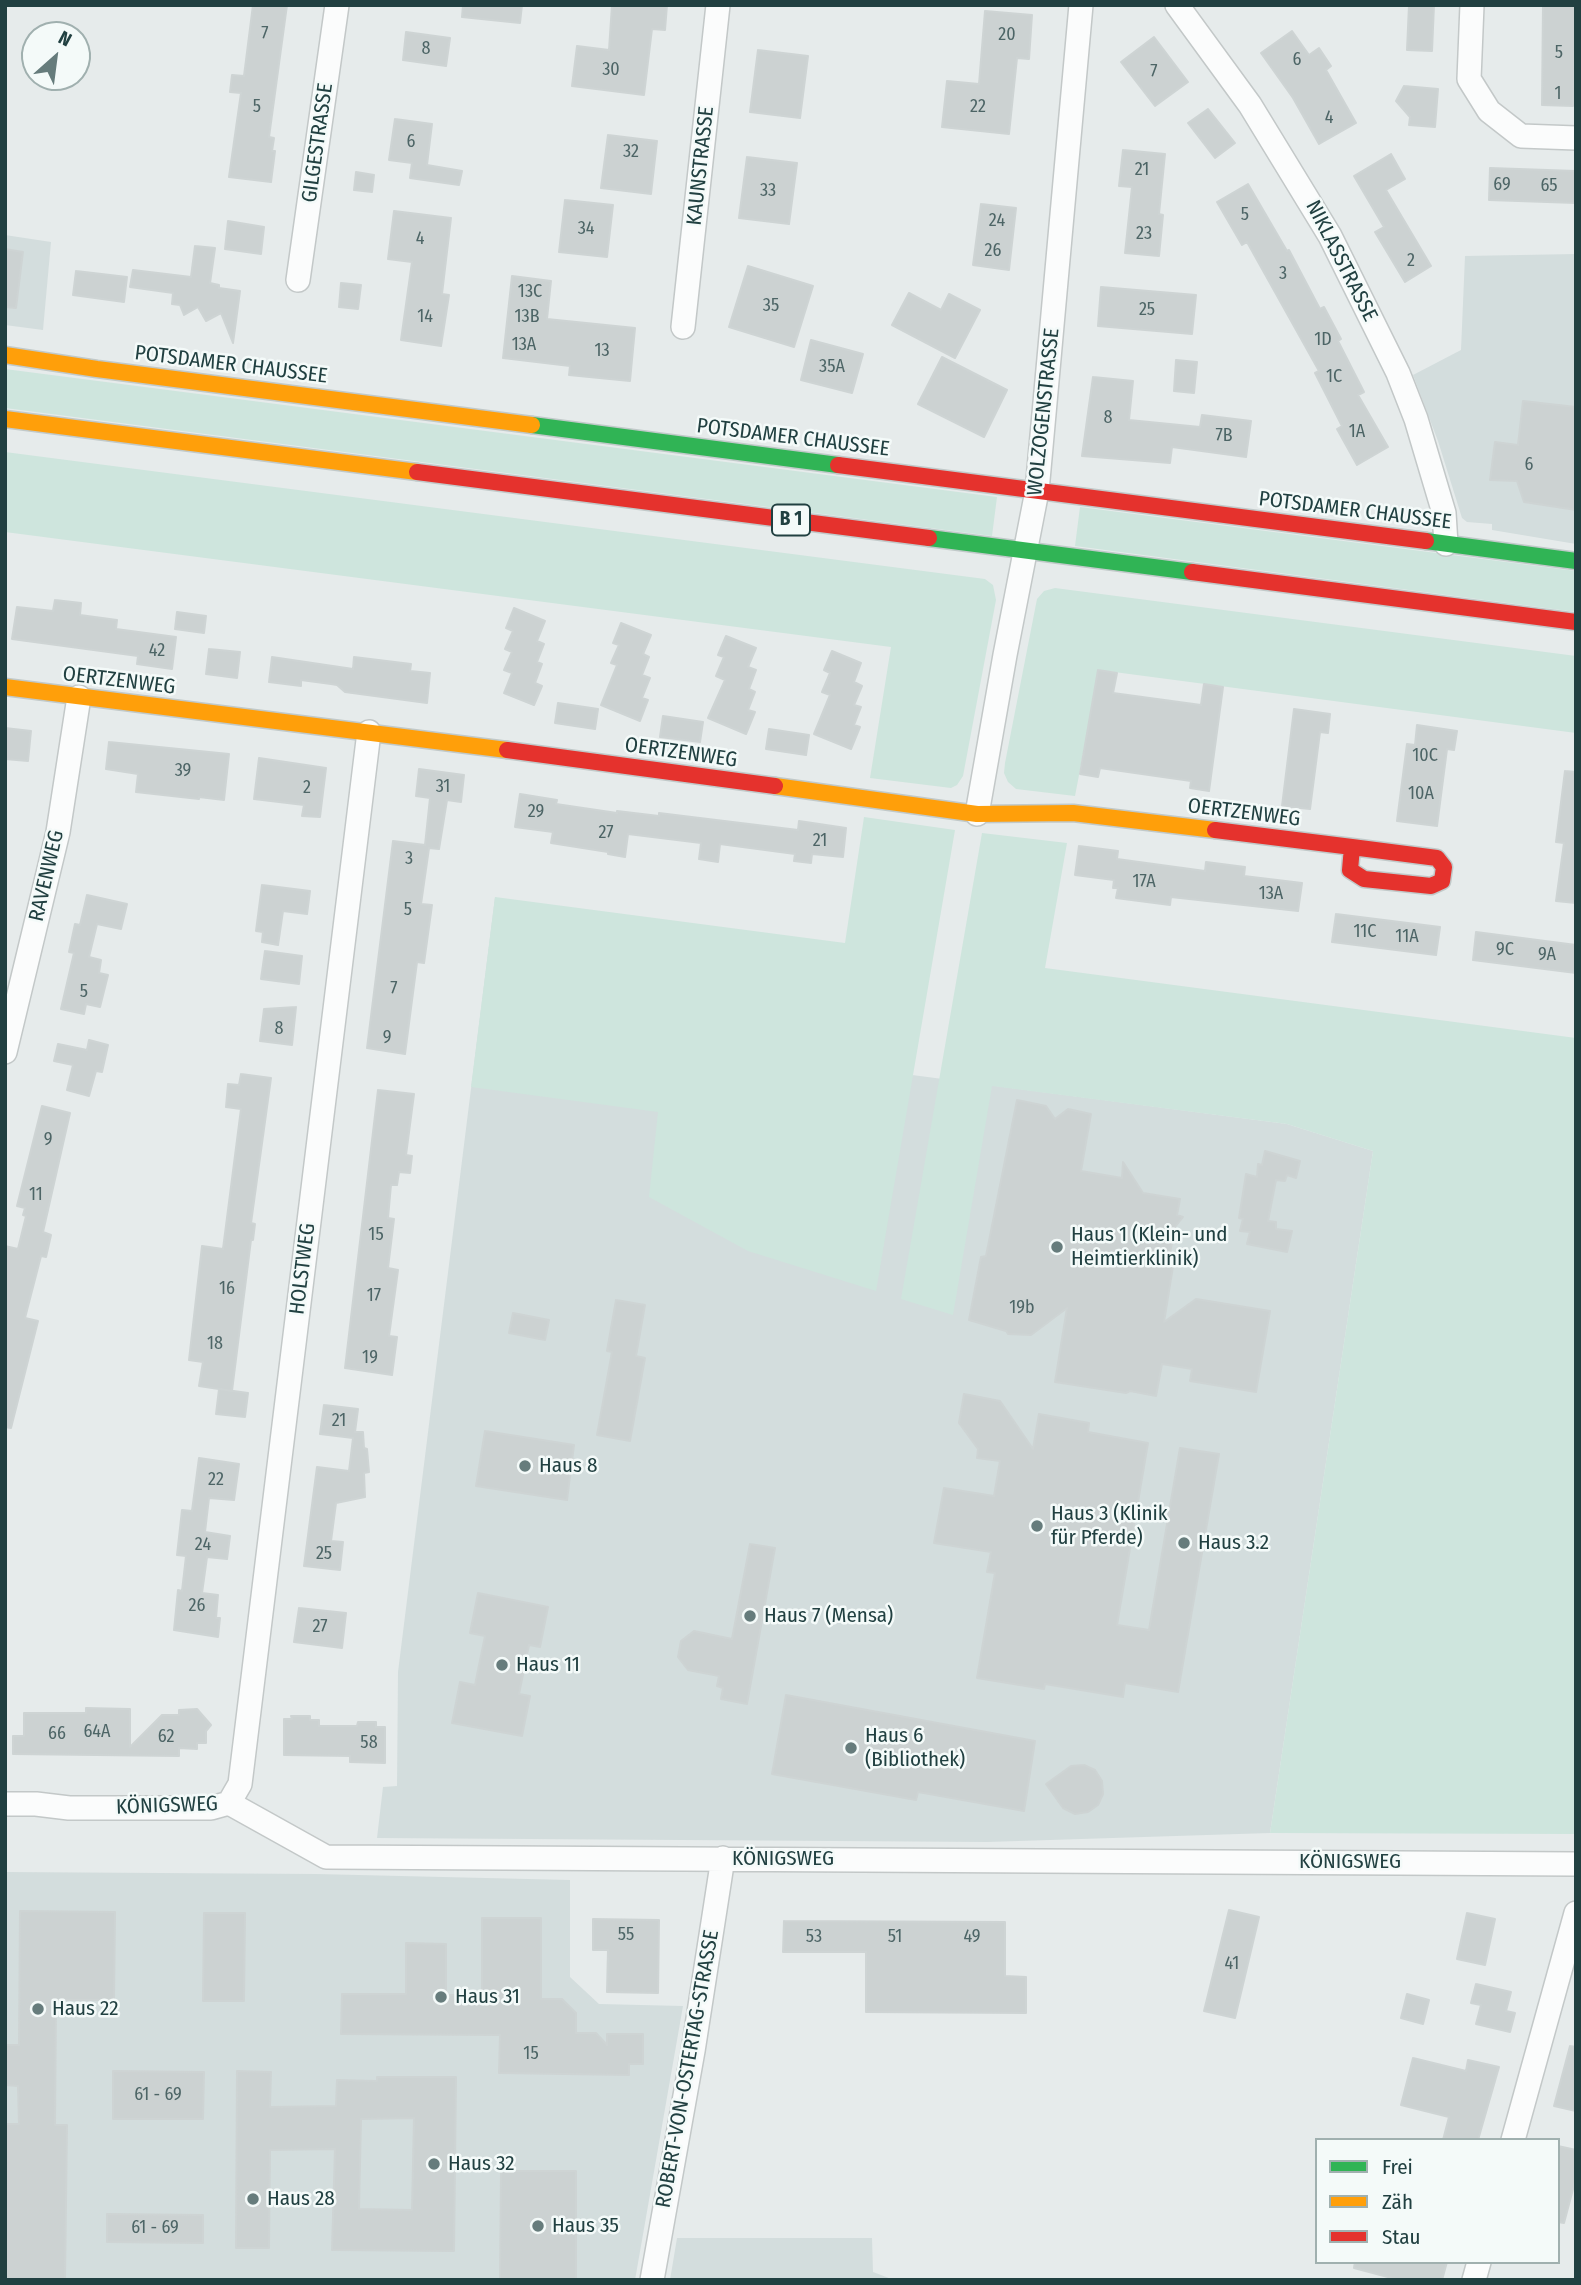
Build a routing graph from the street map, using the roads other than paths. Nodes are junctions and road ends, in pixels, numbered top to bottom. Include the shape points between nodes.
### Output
1 (337, 5) edge
2 (718, 5) edge
3 (1080, 5) edge
4 (1177, 5) edge
5 (1472, 5) edge
6 (1576, 138) edge
7 (298, 280) dead end
8 (683, 327) dead end
9 (5, 355) edge
10 (5, 419) edge
11 (1037, 491) junction
12 (1446, 544) junction
13 (1025, 551) junction
14 (1576, 561) edge
15 (1576, 622) edge
16 (5, 687) edge
17 (79, 697) junction
18 (369, 732) junction
19 (977, 814) junction
20 (1352, 847) junction
21 (5, 1052) edge
22 (5, 1804) edge
23 (229, 1804) junction
24 (723, 1858) junction
25 (1576, 1864) edge
26 (1576, 1913) edge
27 (1514, 2138) edge
28 (652, 2280) edge

1 - 7 street, GILGESTRASSE
2 - 8 street, KAUNSTRASSE
3 - 11 street, WOLZOGENSTRASSE
4 - 12 street, NIKLASSTRASSE via 1250,105 1330,236 1416,419 1444,513
5 - 6 street via 1469,79 1489,111 1521,136
9 - 11 main road, POTSDAMER CHAUSSEE
10 - 13 main road, B 1
11 - 12 main road, POTSDAMER CHAUSSEE
11 - 13 street, WOLZOGENSTRASSE
12 - 14 main road, POTSDAMER CHAUSSEE
13 - 15 main road, B 1
13 - 19 street, WOLZOGENSTRASSE
16 - 17 main road, OERTZENWEG
17 - 18 main road, OERTZENWEG
17 - 21 street, RAVENWEG via 58,832
18 - 19 main road, OERTZENWEG
18 - 23 street, HOLSTWEG via 240,1784
19 - 20 main road, OERTZENWEG via 1073,813
20 - 20 main road, OERTZENWEG via 1437,858 1444,867 1442,881 1431,886 1364,879 1350,870
22 - 23 street, KÖNIGSWEG via 69,1808 211,1808
23 - 24 street, KÖNIGSWEG via 326,1857
24 - 25 street, KÖNIGSWEG
24 - 28 street, ROBERT-VON-OSTERTAG-STRASSE
26 - 27 street

